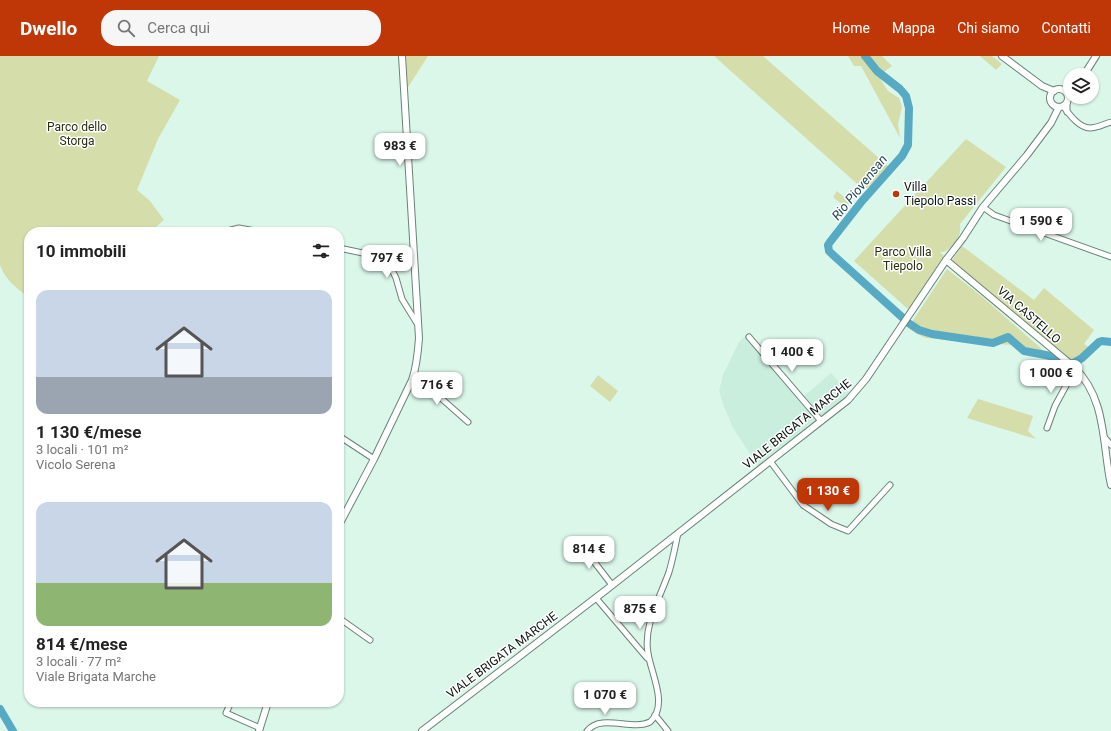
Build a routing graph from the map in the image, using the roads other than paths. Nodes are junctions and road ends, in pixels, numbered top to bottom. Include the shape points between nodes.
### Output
1 (402, 56) edge
2 (1002, 56) edge
3 (1096, 56) edge
4 (1088, 68) edge
5 (1042, 86) junction
6 (1054, 91) junction
7 (1050, 97) junction
8 (1063, 99) edge
9 (1063, 102) edge
10 (1063, 103) edge
11 (1065, 104) edge
12 (1111, 122) edge
13 (982, 207) junction
14 (344, 249) edge
15 (1111, 257) edge
16 (946, 260) junction
17 (418, 325) junction
18 (749, 337) dead end
19 (1074, 368) junction
20 (412, 380) junction
21 (821, 421) junction
22 (468, 422) dead end
23 (1047, 428) dead end
24 (1105, 438) junction
25 (344, 439) edge
26 (1111, 445) edge
27 (374, 459) junction
28 (770, 461) junction
29 (890, 485) dead end
30 (1111, 485) edge
31 (344, 516) edge
32 (678, 533) junction
33 (577, 544) dead end
34 (612, 585) junction
35 (596, 598) junction
36 (344, 622) edge
37 (370, 640) dead end
38 (647, 658) dead end
39 (229, 707) edge
40 (267, 707) edge
41 (655, 715) junction
42 (260, 730) edge
43 (422, 731) edge
44 (587, 731) edge
45 (668, 731) edge

1 - 17 street
2 - 5 street
3 - 4 street
5 - 6 street
5 - 7 street
6 - 7 street
6 - 8 street via 1060,90
7 - 9 street via 1051,102
10 - 13 street, VIALE BRIGATA MARCHE via 1027,155
11 - 12 street via 1079,123 1087,128
13 - 15 street via 994,215
13 - 16 street, VIALE BRIGATA MARCHE
14 - 17 street via 372,255 393,272 402,299
16 - 19 street, VIA CASTELLO
16 - 21 street, VIALE BRIGATA MARCHE via 860,388
17 - 20 street via 418,356
18 - 21 street
19 - 23 street
19 - 24 street, VIA CASTELLO via 1087,382 1102,422
20 - 22 street via 425,384
20 - 27 street
21 - 28 street, VIALE BRIGATA MARCHE
24 - 26 street, VIA CASTELLO
24 - 30 street, VIA CASTELLO
25 - 27 street
27 - 31 street
28 - 29 street via 803,505 831,524 848,531
28 - 32 street, VIALE BRIGATA MARCHE
32 - 34 street, VIALE BRIGATA MARCHE
32 - 41 street via 675,552 652,615 647,640 648,654 658,689
33 - 34 street via 585,550
34 - 35 street, VIALE BRIGATA MARCHE
35 - 38 street
35 - 43 street, VIALE BRIGATA MARCHE
36 - 37 street
39 - 42 street via 226,714
40 - 42 street
41 - 44 street via 642,727 598,724
41 - 45 street

